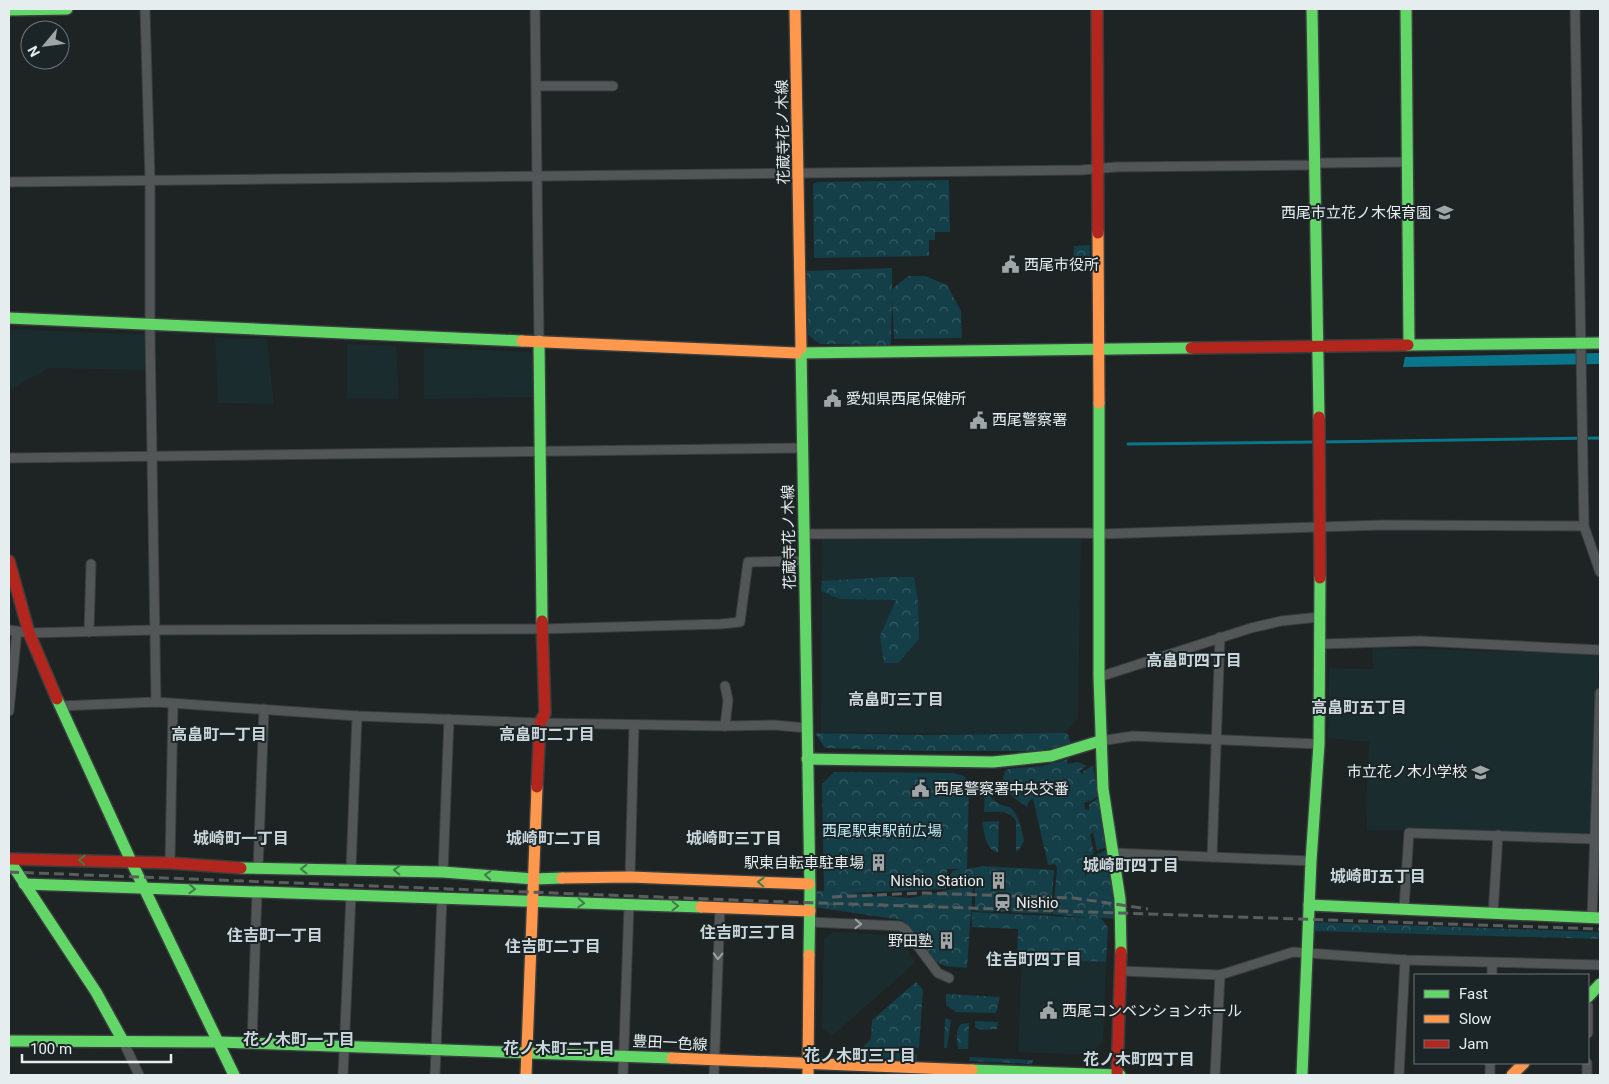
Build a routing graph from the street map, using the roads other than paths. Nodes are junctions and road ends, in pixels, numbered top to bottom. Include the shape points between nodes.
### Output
1 (67, 9) edge
2 (145, 9) edge
3 (535, 9) edge
4 (795, 9) edge
5 (1098, 9) edge
6 (1312, 9) edge
7 (1406, 9) edge
8 (1575, 9) edge
9 (9, 10) edge
10 (537, 86) junction
11 (613, 86) dead end
12 (1407, 162) junction
13 (1314, 164) junction
14 (1098, 169) junction
15 (799, 172) junction
16 (537, 176) junction
17 (150, 180) junction
18 (9, 182) edge
19 (9, 318) edge
20 (150, 324) junction
21 (539, 341) junction
22 (1600, 343) edge
23 (1581, 344) junction
24 (1409, 345) junction
25 (1318, 346) junction
26 (1099, 350) junction
27 (802, 353) junction
28 (803, 448) junction
29 (541, 450) junction
30 (152, 456) junction
31 (9, 458) edge
32 (1584, 526) junction
33 (1319, 528) junction
34 (804, 534) junction
35 (1100, 534) junction
36 (805, 561) junction
37 (9, 562) edge
38 (91, 564) dead end
39 (1600, 572) edge
40 (1319, 617) junction
41 (542, 629) junction
42 (13, 630) edge
43 (154, 630) junction
44 (89, 632) junction
45 (29, 633) junction
46 (1220, 637) junction
47 (1321, 644) junction
48 (1600, 650) edge
49 (1099, 677) junction
50 (725, 686) dead end
51 (1600, 694) edge
52 (156, 702) junction
53 (173, 704) junction
54 (60, 706) junction
55 (264, 709) junction
56 (9, 711) edge
57 (357, 716) junction
58 (449, 719) junction
59 (540, 723) junction
60 (634, 725) junction
61 (725, 726) junction
62 (807, 728) junction
63 (1216, 739) junction
64 (1100, 741) junction
65 (1319, 744) junction
66 (807, 759) junction
67 (1598, 759) edge
68 (1498, 835) junction
69 (1594, 839) junction
70 (1114, 853) junction
71 (1212, 857) junction
72 (9, 859) edge
73 (131, 861) junction
74 (1311, 861) junction
75 (170, 863) junction
76 (258, 869) junction
77 (351, 869) junction
78 (442, 872) junction
79 (630, 877) junction
80 (534, 879) junction
81 (24, 884) junction
82 (809, 884) junction
83 (143, 887) junction
84 (257, 892) junction
85 (351, 895) junction
86 (442, 897) junction
87 (533, 902) junction
88 (629, 904) junction
89 (1309, 905) junction
90 (720, 907) junction
91 (1404, 908) junction
92 (1493, 914) junction
93 (810, 916) junction
94 (1596, 918) edge
95 (1307, 954) junction
96 (1405, 960) junction
97 (1492, 963) junction
98 (1600, 965) edge
99 (1122, 971) junction
100 (1492, 974) edge
101 (1220, 975) junction
102 (949, 978) dead end
103 (1600, 984) edge
104 (1589, 996) edge
105 (9, 1041) edge
106 (123, 1041) junction
107 (218, 1042) junction
108 (252, 1043) junction
109 (344, 1047) junction
110 (436, 1049) junction
111 (527, 1054) junction
112 (623, 1056) junction
113 (715, 1060) junction
114 (1523, 1064) edge
115 (808, 1070) edge
116 (925, 1072) edge
117 (1017, 1074) edge
118 (139, 1075) edge
119 (234, 1075) edge
120 (343, 1075) edge
121 (435, 1075) edge
122 (526, 1075) edge
123 (623, 1075) edge
124 (714, 1075) edge
125 (1118, 1075) edge
126 (1215, 1075) edge
127 (1302, 1075) edge
128 (1399, 1075) edge
129 (1512, 1075) edge

1 - 9 street
2 - 17 street
3 - 10 street
4 - 15 street, 花蔵寺花ノ木線
5 - 14 street
6 - 13 street
7 - 12 street
8 - 23 street
10 - 11 street
10 - 16 street
12 - 13 street
12 - 24 street
13 - 14 street
13 - 25 street
14 - 15 street
14 - 26 street
15 - 16 street
15 - 27 street, 花蔵寺花ノ木線
16 - 17 street
16 - 21 street
17 - 18 street
17 - 20 street
19 - 20 street
20 - 21 street
20 - 30 street
21 - 27 street
21 - 29 street
22 - 23 street
23 - 24 street
23 - 32 street
24 - 25 street
25 - 26 street
25 - 33 street
26 - 27 street
26 - 35 street
27 - 28 street, 花蔵寺花ノ木線
28 - 29 street
28 - 34 street, 花蔵寺花ノ木線
29 - 30 street
29 - 41 street
30 - 31 street
30 - 43 street
32 - 33 street via 1383,525
32 - 39 street
33 - 35 street
33 - 40 street
34 - 35 street
34 - 36 street, 花蔵寺花ノ木線
35 - 49 street
36 - 41 street via 748,562 740,622
36 - 62 street, 花蔵寺花ノ木線
37 - 45 street
38 - 44 street
40 - 46 street via 1281,621
40 - 47 street
41 - 43 street
41 - 59 street via 545,713
42 - 45 street
42 - 56 street
43 - 44 street
43 - 52 street
44 - 45 street
45 - 54 street
46 - 49 street
46 - 63 street
47 - 48 street via 1420,641
47 - 65 street
49 - 64 street
50 - 61 street via 728,700
51 - 67 street
52 - 53 street
52 - 54 street
53 - 55 street
53 - 75 street
54 - 73 street
55 - 57 street
55 - 76 street
57 - 58 street
57 - 77 street
58 - 59 street
58 - 78 street
59 - 60 street
59 - 80 street
60 - 61 street
60 - 79 street
61 - 62 street
62 - 66 street, 花蔵寺花ノ木線
63 - 64 street via 1133,736
63 - 65 street
63 - 71 street
64 - 66 street via 1051,756 992,762
64 - 70 street via 1103,789
65 - 74 street
66 - 82 street, 花蔵寺花ノ木線
67 - 69 street
68 - 69 street
68 - 91 street via 1409,834
68 - 92 street
69 - 94 street
70 - 71 street
70 - 99 street via 1120,899
71 - 74 street
73 -> 72 street
72 - 81 street
73 - 75 street
73 - 83 street
74 - 89 street
75 - 76 street
77 -> 76 street
78 -> 77 street
80 -> 78 street
79 - 80 street
82 -> 79 street
80 - 87 street
81 - 83 street
81 - 106 street via 96,992
82 - 93 street, 花蔵寺花ノ木線
83 -> 84 street
83 - 107 street
84 - 85 street
84 - 108 street
85 - 86 street
85 - 109 street
86 - 87 street
86 - 110 street
87 -> 88 street
87 - 111 street
88 -> 90 street
88 - 112 street
89 - 91 street
89 - 95 street
90 - 93 street
90 -> 113 street
91 - 92 street
92 - 94 street
93 -> 102 street via 900,926 938,973
93 - 115 street, 花蔵寺花ノ木線
95 - 96 street
95 - 101 street via 1293,952
95 - 127 street
96 - 97 street
96 - 128 street
97 - 98 street
97 - 100 street
99 - 101 street
99 - 125 street
101 - 126 street
103 - 104 street
105 - 106 street, 豊田一色線
106 - 107 street, 豊田一色線
106 - 118 street
107 - 108 street, 豊田一色線
107 - 119 street
108 - 109 street, 豊田一色線
109 - 110 street, 豊田一色線
109 - 120 street
110 - 111 street, 豊田一色線
110 - 121 street
111 - 112 street, 豊田一色線
111 - 122 street
112 - 113 street, 豊田一色線
112 - 123 street
113 - 115 street, 豊田一色線
113 - 124 street
114 - 129 street
115 - 116 street, 豊田一色線
116 - 117 street, 豊田一色線
117 - 125 street, 豊田一色線

